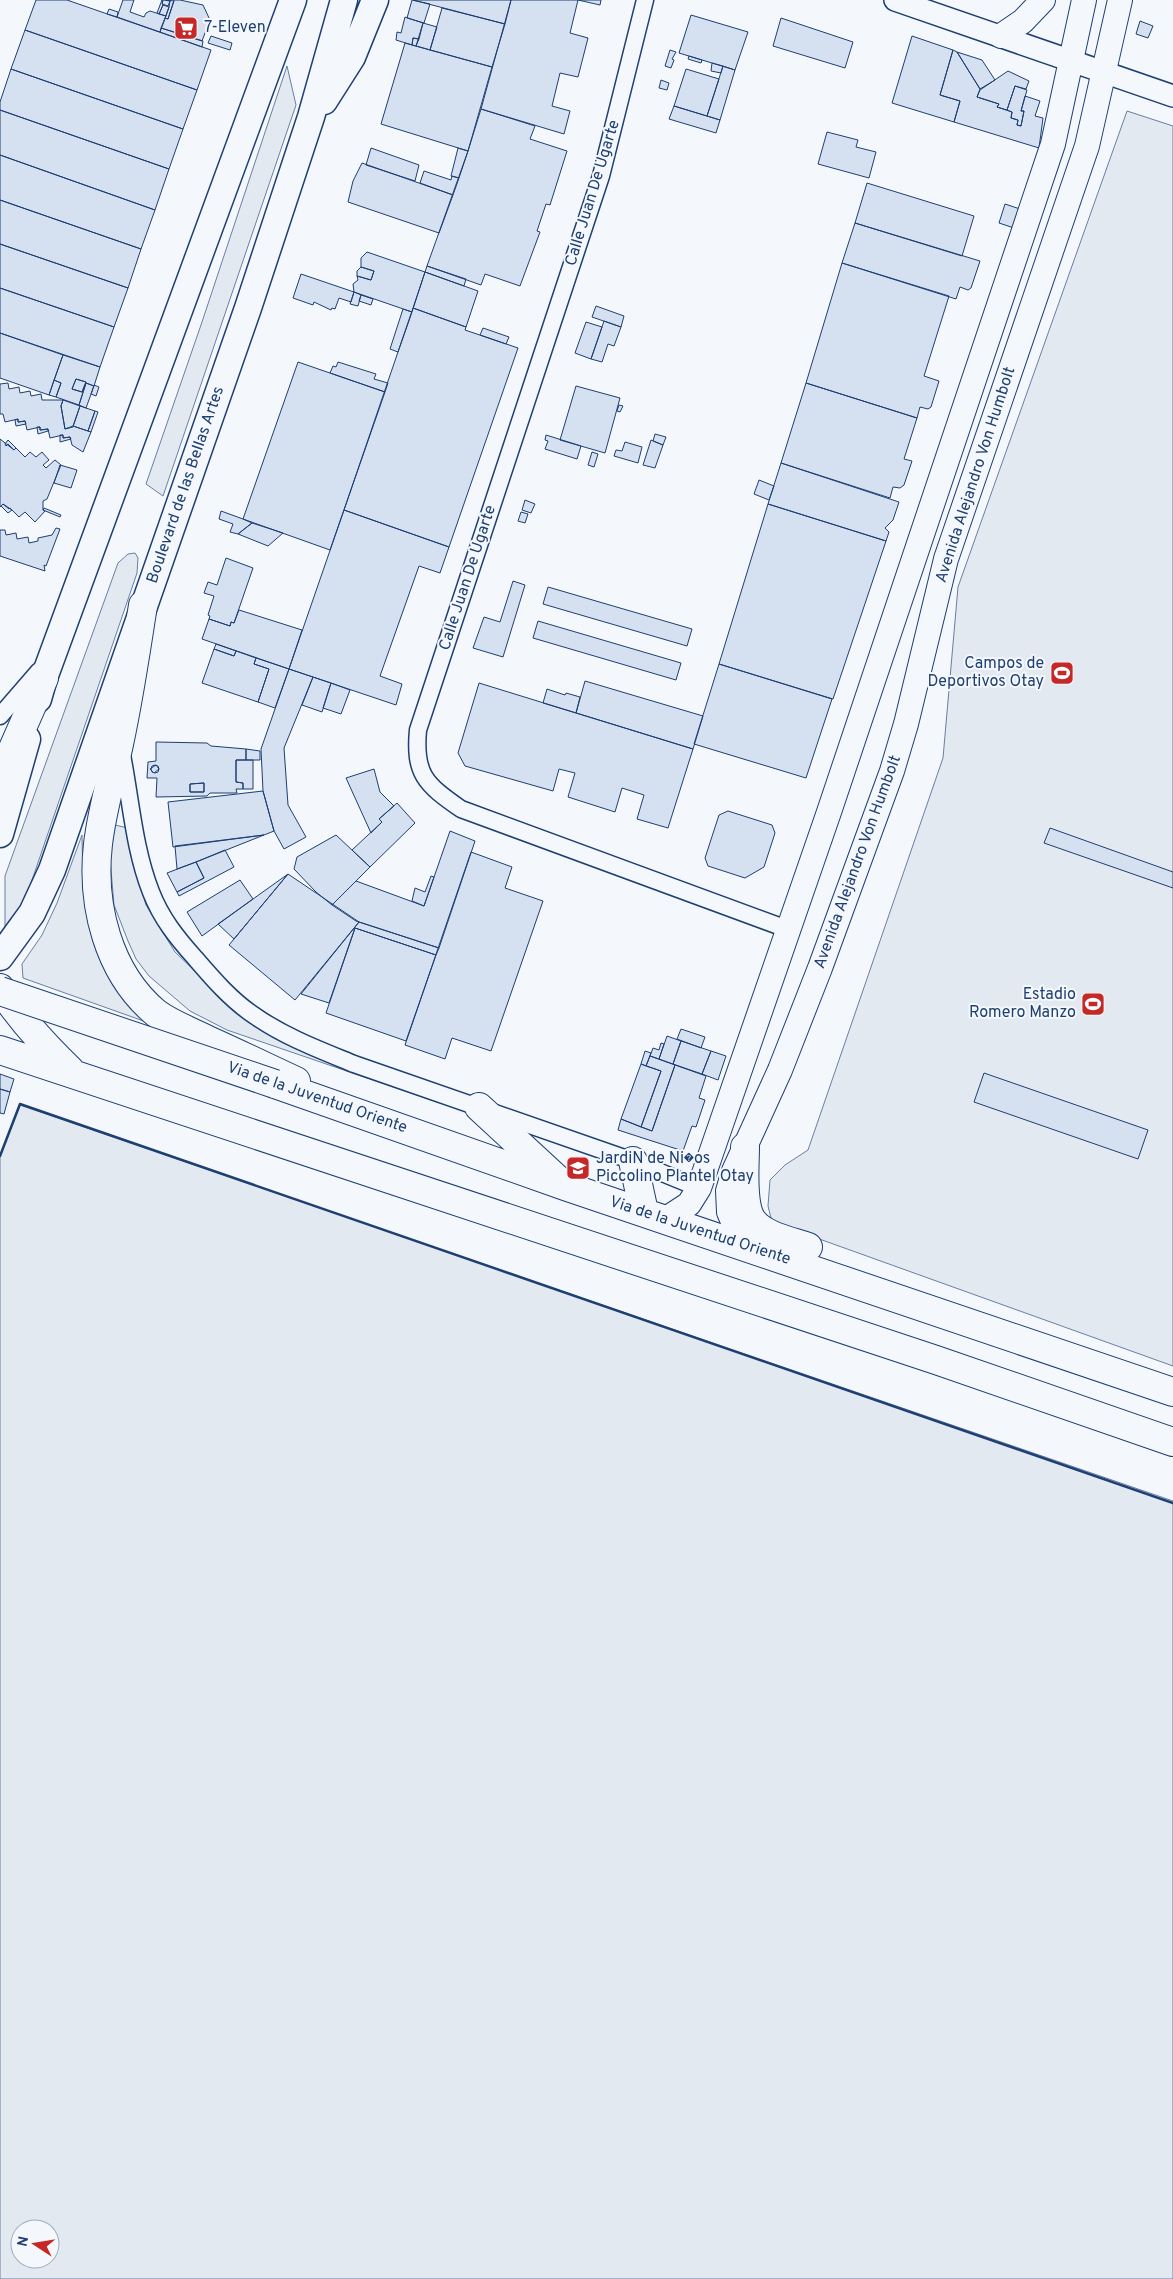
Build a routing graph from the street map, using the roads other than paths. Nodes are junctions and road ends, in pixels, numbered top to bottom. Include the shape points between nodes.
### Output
1 (293, 0) edge
2 (344, 0) edge
3 (375, 0) edge
4 (645, 0) edge
5 (895, 0) edge
6 (1043, 0) edge
7 (1084, 0) edge
8 (1120, 0) edge
9 (1001, 36) junction
10 (1072, 61) junction
11 (1104, 72) junction
12 (1173, 96) edge
13 (311, 117) junction
14 (143, 605) junction
15 (48, 667) junction
16 (0, 716) edge
17 (119, 744) junction
18 (0, 778) edge
19 (0, 834) edge
20 (787, 929) junction
21 (0, 957) edge
22 (0, 989) edge
23 (0, 1050) edge
24 (72, 1073) junction
25 (479, 1107) junction
26 (389, 1122) junction
27 (745, 1147) junction
28 (633, 1161) junction
29 (565, 1186) junction
30 (698, 1188) junction
31 (655, 1216) junction
32 (757, 1249) junction
33 (1173, 1374) edge
34 (1173, 1392) edge
35 (1173, 1442) edge

1 - 15 main road
2 - 13 main road, Boulevard de las Bellas Artes
3 - 13 main road via 352,57 336,85
4 - 20 street, Calle Juan De Ugarte via 601,176 418,730 416,753 420,772 438,793 461,809
5 - 9 street
6 - 9 main road via 1023,21
7 - 10 main road, Avenida Alejandro Von Humbolt
8 - 11 main road, Avenida Alejandro Von Humbolt
9 - 10 street
10 - 11 street
10 - 20 main road, Avenida Alejandro Von Humbolt via 1054,144
11 - 12 street
11 - 27 main road, Avenida Alejandro Von Humbolt via 1087,146 946,559 892,771 820,968 780,1070
13 - 14 main road, Boulevard de las Bellas Artes via 172,531
14 - 17 highway
14 - 21 main road, Boulevard de las Bellas Artes via 52,870 32,913
15 - 16 street
15 - 18 highway
15 - 19 main road
17 - 25 street via 140,854 151,892 168,925 218,984 255,1016 314,1048
17 - 26 highway via 103,812 97,871 100,916 114,958 127,980 144,1002 177,1025
20 - 30 main road, Avenida Alejandro Von Humbolt
22 - 24 highway via 34,1035
22 - 26 highway, Via de la Juventud Oriente, bridge
23 - 24 highway
24 - 35 highway
25 - 28 street
25 - 29 highway
26 - 29 highway, Via de la Juventud Oriente
27 - 32 main road, Avenida Alejandro Von Humbolt via 728,1192 729,1212 736,1229
27 - 33 highway via 747,1202 752,1220 766,1231
28 - 30 street
28 - 31 highway
29 - 31 highway, Via de la Juventud Oriente
30 - 31 main road, Avenida Alejandro Von Humbolt via 689,1204
31 - 32 highway, Via de la Juventud Oriente
32 - 34 highway, Via de la Juventud Oriente

